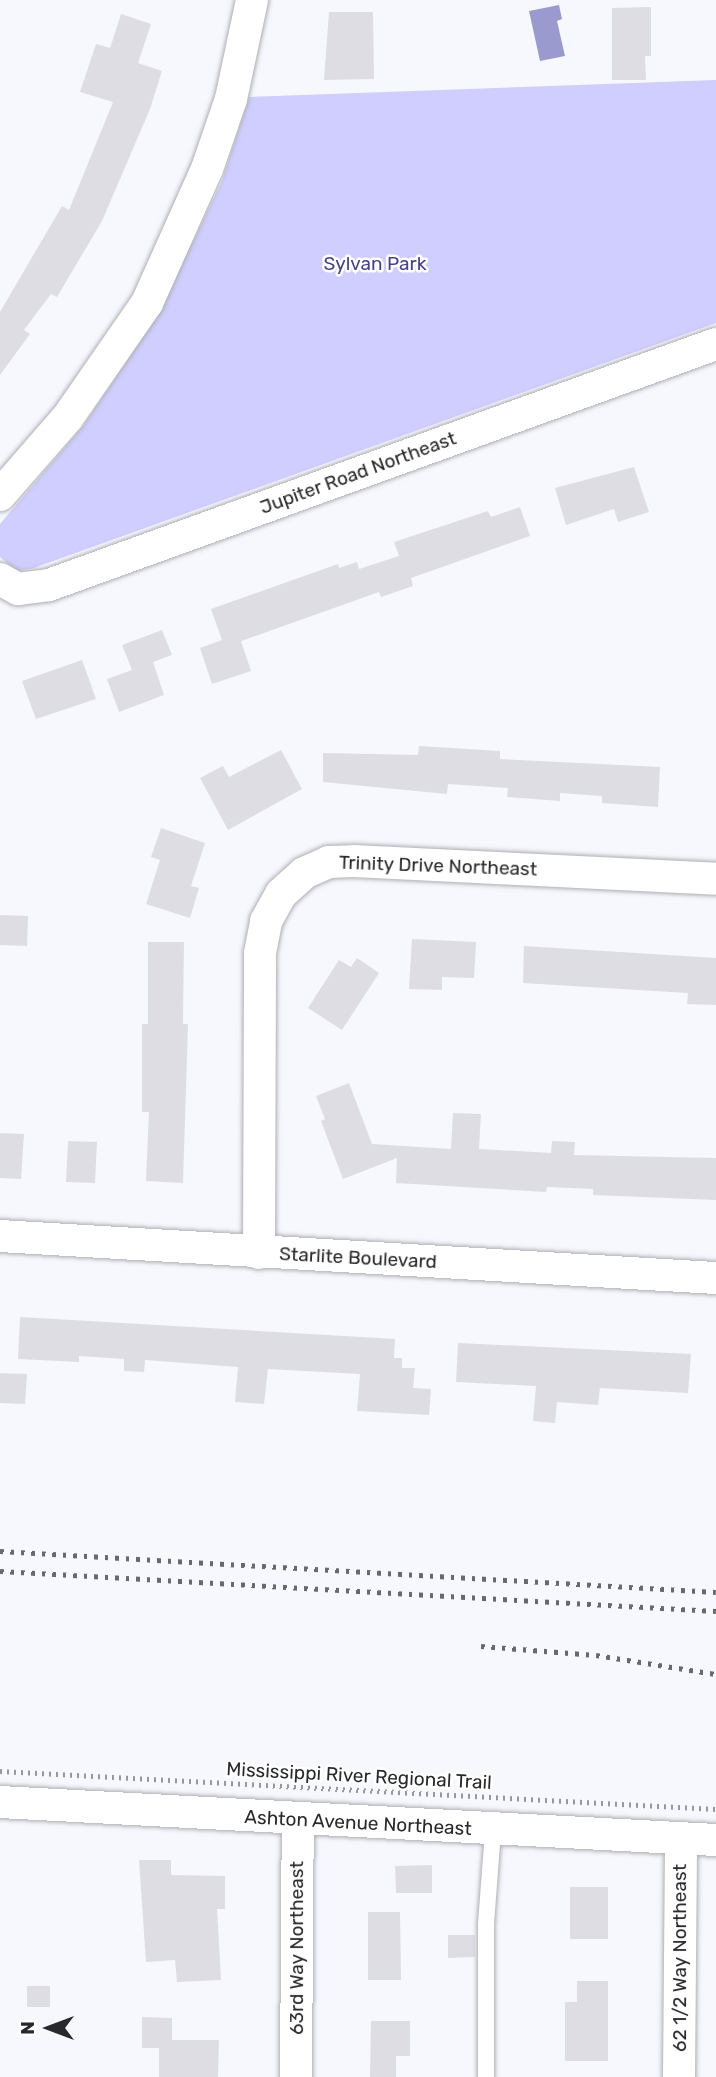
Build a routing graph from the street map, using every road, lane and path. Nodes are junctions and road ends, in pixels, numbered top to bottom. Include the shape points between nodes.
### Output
1 (252, 0) edge
2 (716, 344) edge
3 (0, 495) edge
4 (0, 579) edge
5 (716, 879) edge
6 (0, 1236) edge
7 (260, 1253) junction
8 (716, 1278) edge
9 (0, 1771) edge
10 (0, 1802) edge
11 (716, 1809) edge
12 (298, 1820) junction
13 (493, 1830) junction
14 (681, 1838) junction
15 (716, 1840) edge
16 (296, 2077) edge
17 (486, 2077) edge
18 (680, 2077) edge

1 - 3 street via 231,99 207,169 153,290 68,417
2 - 4 street, Jupiter Road Northeast via 49,585 18,589
5 - 7 street, Trinity Drive Northeast via 354,861 329,862 304,873 281,894 266,921 260,953
6 - 7 street, Starlite Boulevard
7 - 8 street, Starlite Boulevard
9 - 11 path, Mississippi River Regional Trail
10 - 12 street, Ashton Avenue Northeast
12 - 13 street, Ashton Avenue Northeast
12 - 16 street, 63rd Way Northeast
13 - 14 street, Ashton Avenue Northeast
13 - 17 lane via 486,1924
14 - 15 street, Ashton Avenue Northeast
14 - 18 street, 62 1/2 Way Northeast

